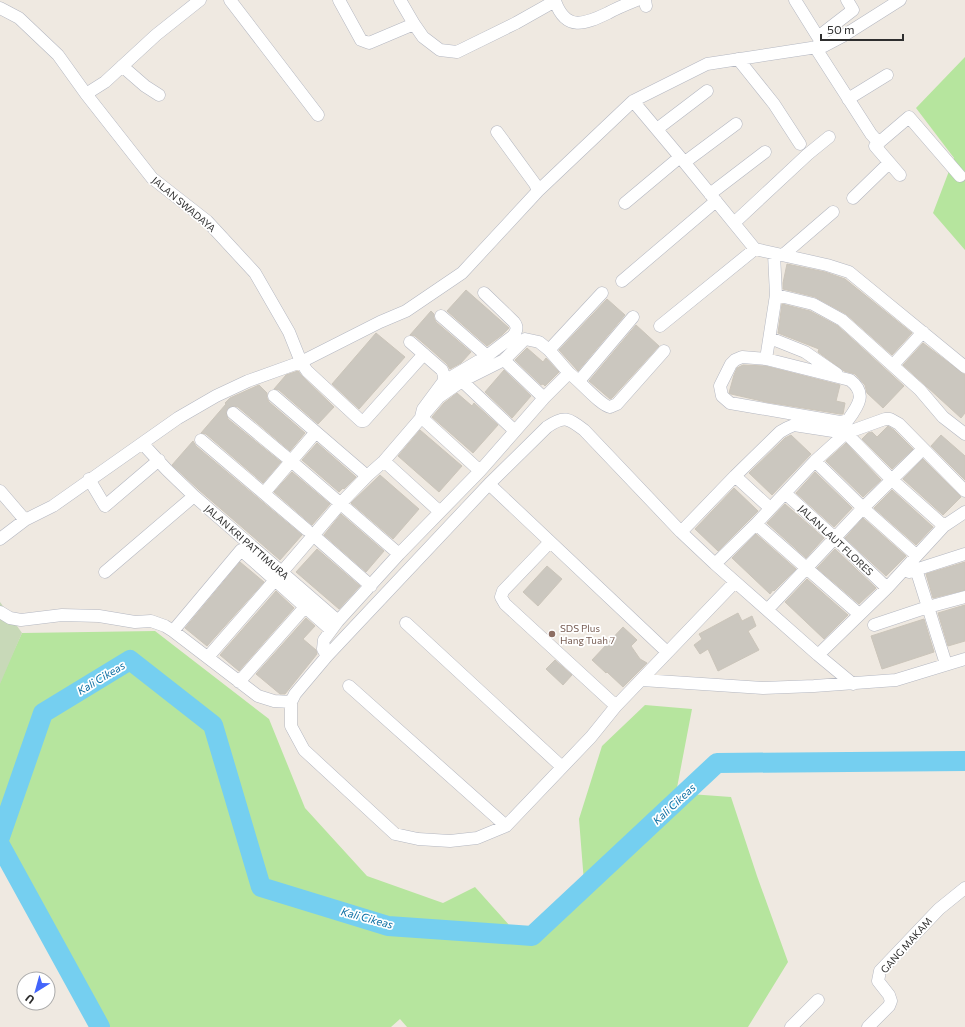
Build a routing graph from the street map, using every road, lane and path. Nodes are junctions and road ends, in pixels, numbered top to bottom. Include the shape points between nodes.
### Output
1 (200, 0) edge
2 (230, 0) edge
3 (339, 0) edge
4 (555, 0) edge
5 (795, 0) edge
6 (847, 0) edge
7 (900, 0) edge
8 (404, 1) edge
9 (643, 2) edge
10 (0, 8) edge
11 (414, 24) junction
12 (815, 47) junction
13 (738, 59) junction
14 (122, 66) junction
15 (887, 75) dead end
16 (707, 90) dead end
17 (86, 94) junction
18 (159, 95) dead end
19 (848, 99) junction
20 (633, 101) junction
21 (318, 115) dead end
22 (736, 124) dead end
23 (657, 129) junction
24 (497, 132) dead end
25 (828, 137) dead end
26 (879, 143) junction
27 (800, 144) dead end
28 (765, 152) dead end
29 (682, 160) junction
30 (889, 163) junction
31 (900, 175) dead end
32 (960, 176) dead end
33 (538, 191) junction
34 (713, 198) junction
35 (853, 198) dead end
36 (625, 203) dead end
37 (833, 212) dead end
38 (734, 223) junction
39 (754, 249) junction
40 (778, 255) junction
41 (622, 281) dead end
42 (484, 293) dead end
43 (602, 293) dead end
44 (776, 295) junction
45 (441, 316) dead end
46 (633, 317) dead end
47 (660, 326) dead end
48 (923, 332) junction
49 (770, 338) junction
50 (410, 342) dead end
51 (549, 350) junction
52 (664, 351) dead end
53 (424, 354) junction
54 (487, 356) junction
55 (766, 359) junction
56 (504, 360) junction
57 (301, 362) junction
58 (893, 365) junction
59 (965, 367) edge
60 (569, 373) junction
61 (843, 378) junction
62 (462, 381) junction
63 (579, 381) junction
64 (443, 382) junction
65 (274, 396) dead end
66 (544, 398) junction
67 (233, 413) dead end
68 (421, 417) junction
69 (515, 431) junction
70 (316, 432) junction
71 (846, 433) junction
72 (965, 434) edge
73 (201, 440) dead end
74 (143, 444) junction
75 (923, 449) junction
76 (158, 460) junction
77 (291, 461) junction
78 (384, 461) junction
79 (815, 461) junction
80 (480, 471) junction
81 (367, 476) junction
82 (735, 476) junction
83 (892, 479) junction
84 (90, 480) junction
85 (489, 484) junction
86 (0, 490) edge
87 (965, 491) edge
88 (264, 493) junction
89 (785, 493) junction
90 (194, 496) junction
91 (341, 503) junction
92 (770, 508) junction
93 (863, 508) junction
94 (440, 512) junction
95 (965, 512) edge
96 (25, 520) junction
97 (756, 524) junction
98 (944, 526) junction
99 (310, 532) junction
100 (681, 532) junction
101 (0, 538) edge
102 (835, 538) junction
103 (550, 542) junction
104 (399, 554) junction
105 (965, 554) edge
106 (916, 555) junction
107 (715, 564) junction
108 (806, 569) junction
109 (916, 569) junction
110 (105, 572) dead end
111 (279, 576) junction
112 (897, 576) junction
113 (735, 582) junction
114 (371, 586) junction
115 (887, 588) junction
116 (965, 597) edge
117 (305, 606) junction
118 (928, 607) junction
119 (768, 609) junction
120 (0, 612) edge
121 (859, 614) junction
122 (406, 623) dead end
123 (335, 625) junction
124 (874, 625) dead end
125 (173, 631) junction
126 (667, 652) junction
127 (818, 655) junction
128 (327, 656) junction
129 (208, 657) junction
130 (965, 659) edge
131 (946, 664) junction
132 (642, 680) junction
133 (239, 682) junction
134 (853, 684) junction
135 (349, 686) dead end
136 (291, 702) junction
137 (616, 706) junction
138 (562, 767) junction
139 (506, 826) junction
140 (965, 888) edge
141 (818, 1000) dead end
142 (791, 1027) edge
143 (868, 1027) edge

1 - 14 street
2 - 21 street
3 - 11 street via 361,40 366,43
4 - 9 street via 564,17 576,23 588,22
4 - 11 street via 457,52 440,50 423,37
5 - 6 street via 818,37 853,10
7 - 12 street via 843,36 824,46
8 - 11 street
10 - 17 street, JALAN SWADAYA via 19,18 58,55
12 - 13 street
12 - 19 street
13 - 20 street via 707,64
13 - 27 street via 774,104
14 - 17 street via 105,82
14 - 18 street
15 - 19 street
16 - 23 street
17 - 57 street, JALAN SWADAYA via 152,178 207,221 255,272 289,332
19 - 26 street
20 - 23 street
20 - 33 street
22 - 29 street
23 - 29 street
24 - 33 street
25 - 38 street
26 - 30 street via 875,146
26 - 32 street via 909,117
28 - 34 street
29 - 34 street
29 - 36 street
30 - 31 street
30 - 35 street
33 - 57 street via 462,273 406,312 380,322
34 - 38 street
34 - 41 street
37 - 40 street
38 - 39 street
39 - 40 street
39 - 47 street
40 - 44 street
40 - 48 street via 827,264 849,272
42 - 54 street via 514,322 517,329 513,336
43 - 51 street
44 - 49 street
44 - 58 street via 813,304 842,320
45 - 54 street
46 - 63 street
48 - 58 street
48 - 59 street
49 - 55 street
49 - 61 street via 805,352
50 - 53 street
51 - 56 street via 539,342 525,339
51 - 60 street
52 - 63 street via 614,406 602,405
53 - 57 street, JALAN SWADAYA via 364,421 307,371
53 - 64 street via 442,370
54 - 64 street
55 - 61 street
55 - 61 street via 742,357 731,364 720,386 724,400 845,422 851,417 859,401 860,392 850,380
56 - 62 street
56 - 66 street
57 - 74 street via 248,381 216,396 178,418
58 - 72 street via 920,390 943,417
60 - 63 street
60 - 66 street
62 - 68 street via 439,397
62 - 69 street
64 - 68 street via 423,409
65 - 70 street
66 - 69 street
67 - 77 street
68 - 78 street
68 - 80 street
69 - 80 street
70 - 77 street
70 - 81 street
71 - 75 street via 877,421 890,419 899,424
71 - 79 street
71 - 82 street via 794,425 780,432
71 - 83 street
73 - 88 street
74 - 76 street, JALAN KRI PATTIMURA
74 - 84 street
75 - 83 street
75 - 87 street
76 - 84 street via 105,506
76 - 90 street, JALAN KRI PATTIMURA
77 - 88 street
77 - 91 street
78 - 81 street
78 - 94 street
79 - 89 street
79 - 93 street
80 - 94 street
81 - 91 street
82 - 92 street
82 - 100 street
83 - 93 street
83 - 98 street
84 - 96 street via 53,506
85 - 100 street via 547,427 565,418 584,430
85 - 103 street
85 - 128 street
86 - 96 street
88 - 99 street
89 - 92 street
89 - 102 street, JALAN LAUT FLORES
90 - 110 street
90 - 111 street, JALAN KRI PATTIMURA
91 - 99 street
91 - 104 street
92 - 97 street
93 - 102 street
93 - 106 street
94 - 104 street
95 - 98 street
96 - 101 street
97 - 107 street
97 - 108 street
98 - 106 street
99 - 111 street
99 - 114 street
100 - 107 street
102 - 108 street
102 - 115 street, JALAN LAUT FLORES
103 - 126 street
103 - 137 street via 503,591 501,597 505,604
104 - 114 street
105 - 109 street
106 - 112 street
107 - 113 street
108 - 119 street
108 - 121 street
109 - 112 street
109 - 118 street
111 - 117 street
111 - 123 street, JALAN KRI PATTIMURA
111 - 125 street via 241,550
111 - 129 street
112 - 115 street
113 - 119 street
113 - 126 street
114 - 123 street
115 - 121 street
116 - 118 street
117 - 123 street
117 - 133 street
118 - 124 street
118 - 131 street
119 - 127 street
120 - 125 street via 20,620 62,615 99,616 135,622 151,621
121 - 127 street
122 - 138 street
123 - 128 street via 324,640 323,649
125 - 129 street
126 - 132 street
127 - 134 street
128 - 136 street via 294,694
129 - 133 street
130 - 131 street
131 - 134 street via 896,680
132 - 134 street via 763,688
132 - 137 street
133 - 136 street via 258,696 274,702
135 - 139 street
136 - 139 street via 291,726 304,750 395,834 418,839 450,841 477,838
137 - 138 street
138 - 139 street
140 - 143 street, GANG MAKAM via 939,909 880,971 878,981 892,1001
141 - 142 street

